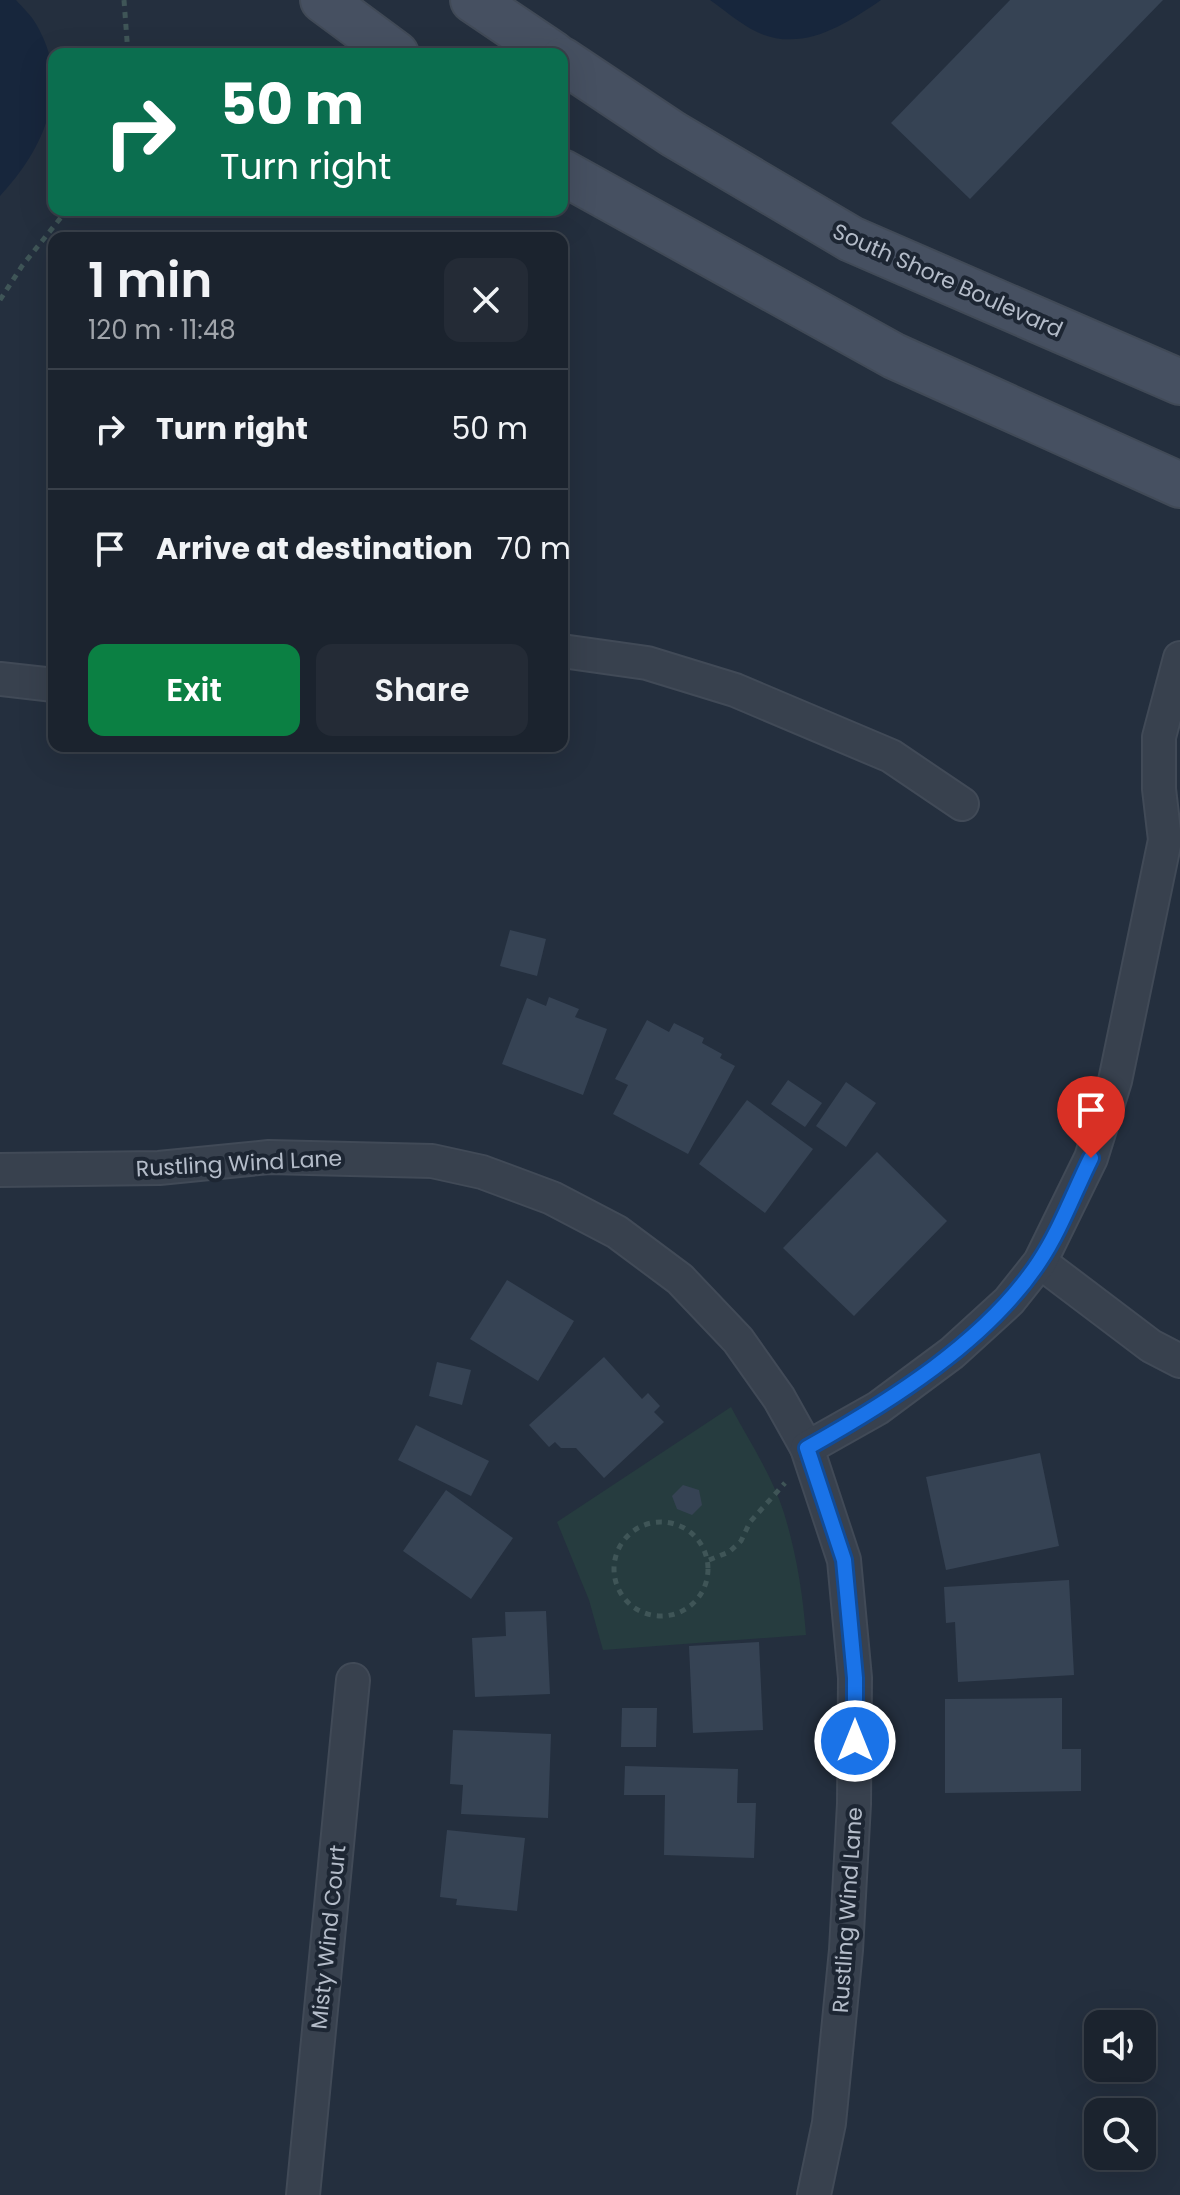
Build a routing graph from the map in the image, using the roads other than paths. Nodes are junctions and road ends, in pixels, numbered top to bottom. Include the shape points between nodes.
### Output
1 (323, 0) edge
2 (473, 0) edge
3 (388, 48) edge
4 (544, 48) edge
5 (568, 64) edge
6 (568, 175) edge
7 (1180, 382) edge
8 (1180, 485) edge
9 (568, 652) edge
10 (1180, 658) edge
11 (0, 679) edge
12 (48, 684) edge
13 (962, 804) dead end
14 (1172, 830) edge
15 (0, 1170) edge
16 (1040, 1262) junction
17 (1180, 1361) edge
18 (807, 1448) junction
19 (353, 1680) dead end
20 (303, 2195) edge
21 (814, 2195) edge

1 - 3 street
2 - 4 street
5 - 7 street, South Shore Boulevard via 673,134 851,239
6 - 8 street via 894,356
9 - 13 street via 647,663 735,690 891,756
10 - 14 street via 1159,737 1159,789
11 - 12 street
14 - 16 street via 1115,1081 1091,1158
15 - 18 street, Rustling Wind Lane via 159,1168 269,1157 432,1161 482,1172 552,1198 617,1232 680,1279 738,1340
16 - 17 street via 1151,1346
16 - 18 street via 1009,1301 952,1353 878,1408
18 - 21 street, Rustling Wind Lane via 844,1560 855,1678 846,1950 829,2123
19 - 20 street, Misty Wind Court

